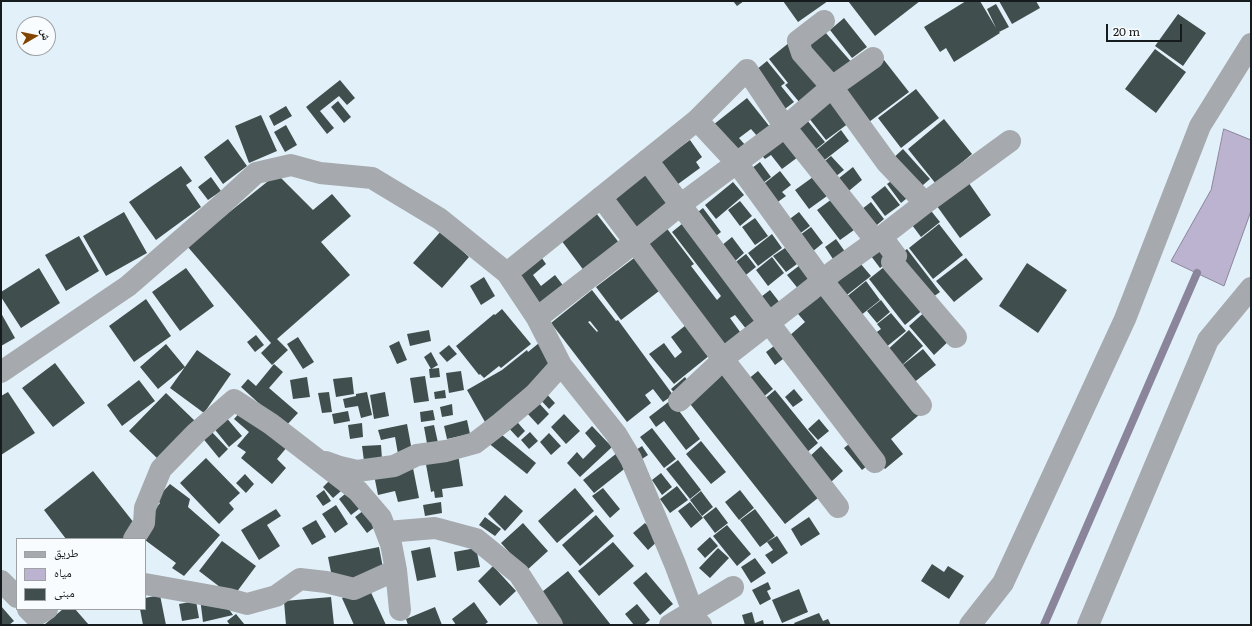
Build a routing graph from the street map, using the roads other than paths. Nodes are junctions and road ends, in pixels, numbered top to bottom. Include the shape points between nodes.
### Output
1 (824, 21) dead end
2 (1251, 44) edge
3 (873, 58) dead end
4 (832, 87) junction
5 (697, 120) junction
6 (785, 127) junction
7 (1010, 141) dead end
8 (647, 160) junction
9 (737, 163) junction
10 (601, 197) junction
11 (925, 203) junction
12 (681, 205) junction
13 (876, 241) junction
14 (635, 242) junction
15 (507, 273) junction
16 (822, 280) junction
17 (1251, 288) edge
18 (537, 318) junction
19 (769, 323) junction
20 (956, 337) dead end
21 (723, 359) junction
22 (562, 365) junction
23 (1, 372) edge
24 (679, 401) dead end
25 (922, 405) dead end
26 (310, 455) junction
27 (875, 462) dead end
28 (838, 507) dead end
29 (386, 532) junction
30 (135, 538) edge
31 (396, 570) junction
32 (1, 581) edge
33 (146, 584) edge
34 (734, 587) dead end
35 (16, 596) edge
36 (400, 610) dead end
37 (697, 618) edge
38 (552, 625) edge
39 (670, 625) edge
40 (970, 625) edge
41 (1088, 625) edge

1 - 4 street via 798,41 802,52
2 - 40 street via 1200,126 1125,319 1003,583
3 - 4 street
4 - 6 street
4 - 11 street via 887,163
5 - 6 street via 746,70
5 - 8 street
5 - 9 street
6 - 9 street
6 - 13 street
7 - 11 street
8 - 10 street
8 - 12 street
9 - 12 street
9 - 16 street
10 - 14 street
10 - 15 street
11 - 13 street
12 - 14 street
12 - 19 street
13 - 16 street
13 - 20 street via 884,240 896,256 892,262
14 - 18 street
14 - 21 street
15 - 18 street
15 - 23 street via 440,219 372,178 320,173 291,165 256,173 128,286
16 - 19 street
16 - 25 street
17 - 41 street via 1208,340
18 - 22 street
19 - 21 street
19 - 27 street
21 - 24 street
21 - 28 street
22 - 26 street via 534,395 475,444 417,455 394,466 357,471
22 - 37 street via 616,434 631,458
26 - 29 street via 358,491 381,518
26 - 30 street via 271,424 234,400 196,433 161,469 145,508 144,523
29 - 31 street
29 - 38 street via 435,528 476,538 519,574
31 - 33 street via 354,589 300,579 276,596 247,604
31 - 36 street
32 - 35 street
34 - 37 street
37 - 39 street

